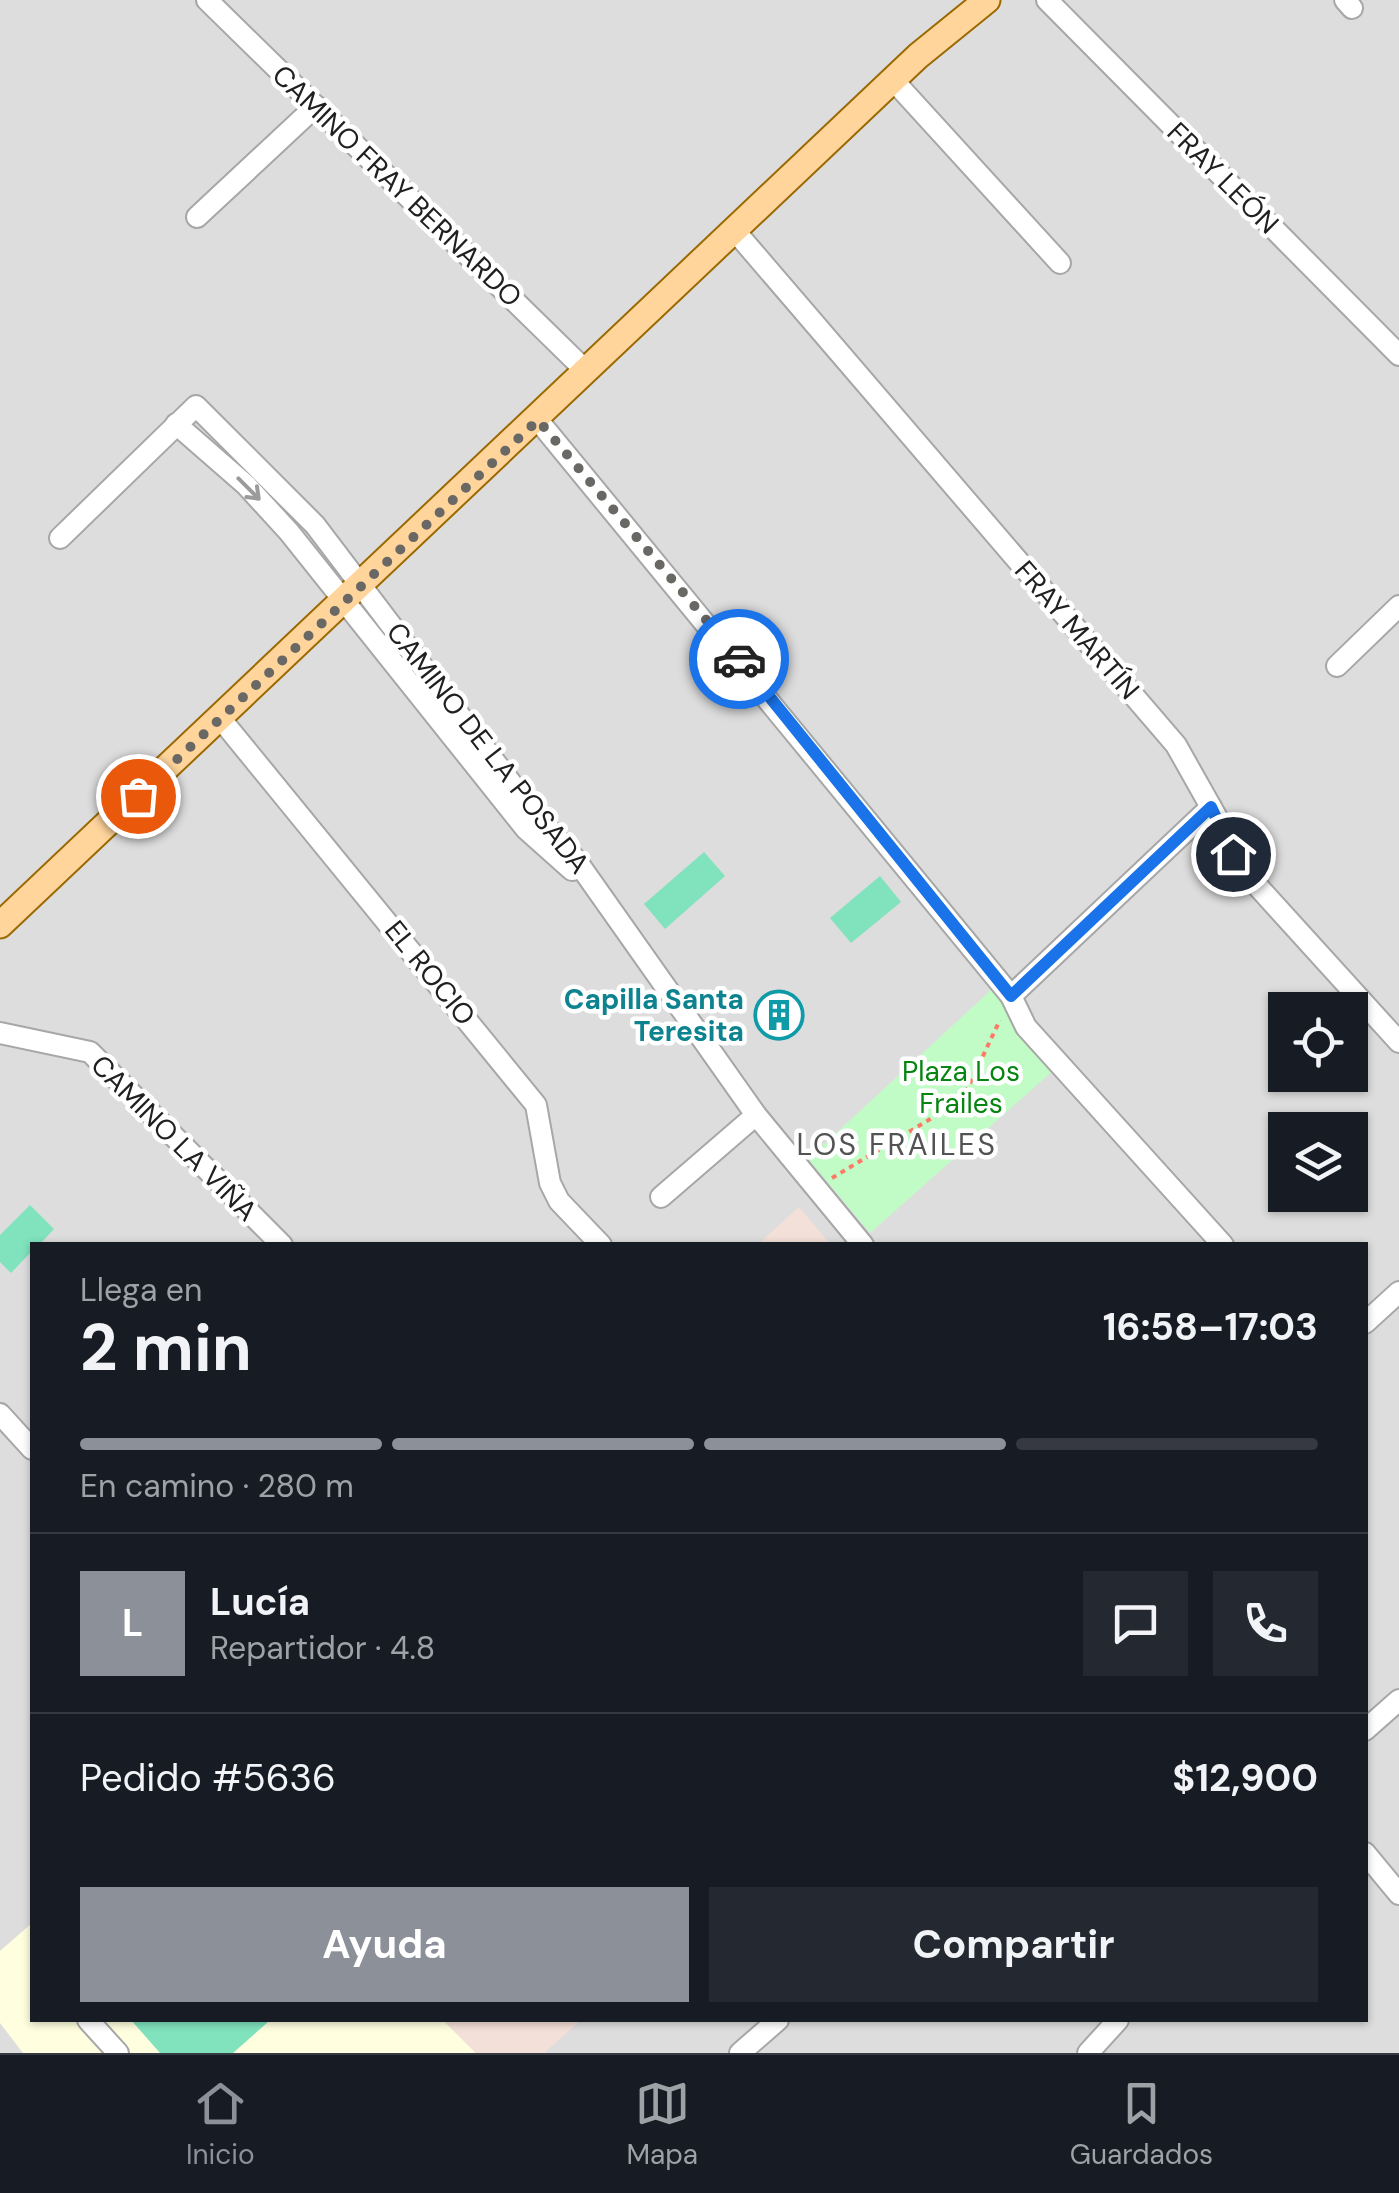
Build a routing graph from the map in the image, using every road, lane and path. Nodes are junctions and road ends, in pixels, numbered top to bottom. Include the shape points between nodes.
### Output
1 (207, 0) edge
2 (986, 0) edge
3 (1047, 0) edge
4 (893, 80) junction
5 (316, 106) junction
6 (197, 216) dead end
7 (735, 231) junction
8 (1060, 263) dead end
9 (1399, 355) edge
10 (587, 372) junction
11 (538, 420) junction
12 (176, 424) junction
13 (60, 538) dead end
14 (353, 594) junction
15 (1399, 606) edge
16 (1337, 666) dead end
17 (425, 668) junction
18 (406, 683) junction
19 (220, 718) junction
20 (1211, 807) junction
21 (598, 889) junction
22 (0, 925) edge
23 (1011, 996) junction
24 (0, 1033) edge
25 (1399, 1042) edge
26 (756, 1115) junction
27 (815, 1188) junction
28 (661, 1197) dead end
29 (274, 1242) edge
30 (599, 1242) edge
31 (860, 1242) edge
32 (1220, 1242) edge
33 (1399, 1292) edge
34 (1368, 1320) edge
35 (0, 1414) edge
36 (30, 1446) edge
37 (1399, 1700) edge
38 (1368, 1727) edge
39 (1368, 1857) edge
40 (1399, 1894) edge
41 (90, 2022) edge
42 (776, 2022) edge
43 (1116, 2022) edge
44 (118, 2053) edge
45 (740, 2053) edge
46 (1088, 2053) edge

1 - 5 street, CAMINO FRAY BERNARDO
2 - 4 main road
3 - 9 street, FRAY LEÓN
4 - 7 main road
4 - 8 street
5 - 6 street
5 - 10 street, CAMINO FRAY BERNARDO
7 - 10 main road
7 - 20 street, FRAY MARTÍN via 1176,746
10 - 11 main road
11 - 14 main road
11 - 23 street
12 - 13 street, CAMINO DE LA POSADA
12 -> 14 street, CAMINO DE LA POSADA
12 - 14 street, CAMINO DE LA POSADA via 196,406 291,496
14 - 17 street, CAMINO DE LA POSADA
14 - 18 street, CAMINO DE LA POSADA
14 - 19 main road
15 - 16 street
17 - 18 street
17 - 21 street, CAMINO DE LA POSADA
18 - 21 street, CAMINO DE LA POSADA via 526,830
19 - 22 main road
19 - 30 street, EL ROCIO via 536,1105 550,1183
20 - 23 street
20 - 25 street, FRAY MARTÍN via 1252,880
21 - 26 street, CAMINO DE LA POSADA
23 - 27 path via 962,1100
23 - 32 street via 1026,1027
24 - 29 street, CAMINO LA VIÑA via 90,1052
26 - 27 street, CAMINO DE LA POSADA
26 - 28 street
27 - 31 street, CAMINO DE LA POSADA
33 - 34 street
35 - 36 street
37 - 38 street
39 - 40 street
41 - 44 street
42 - 45 street
43 - 46 street

